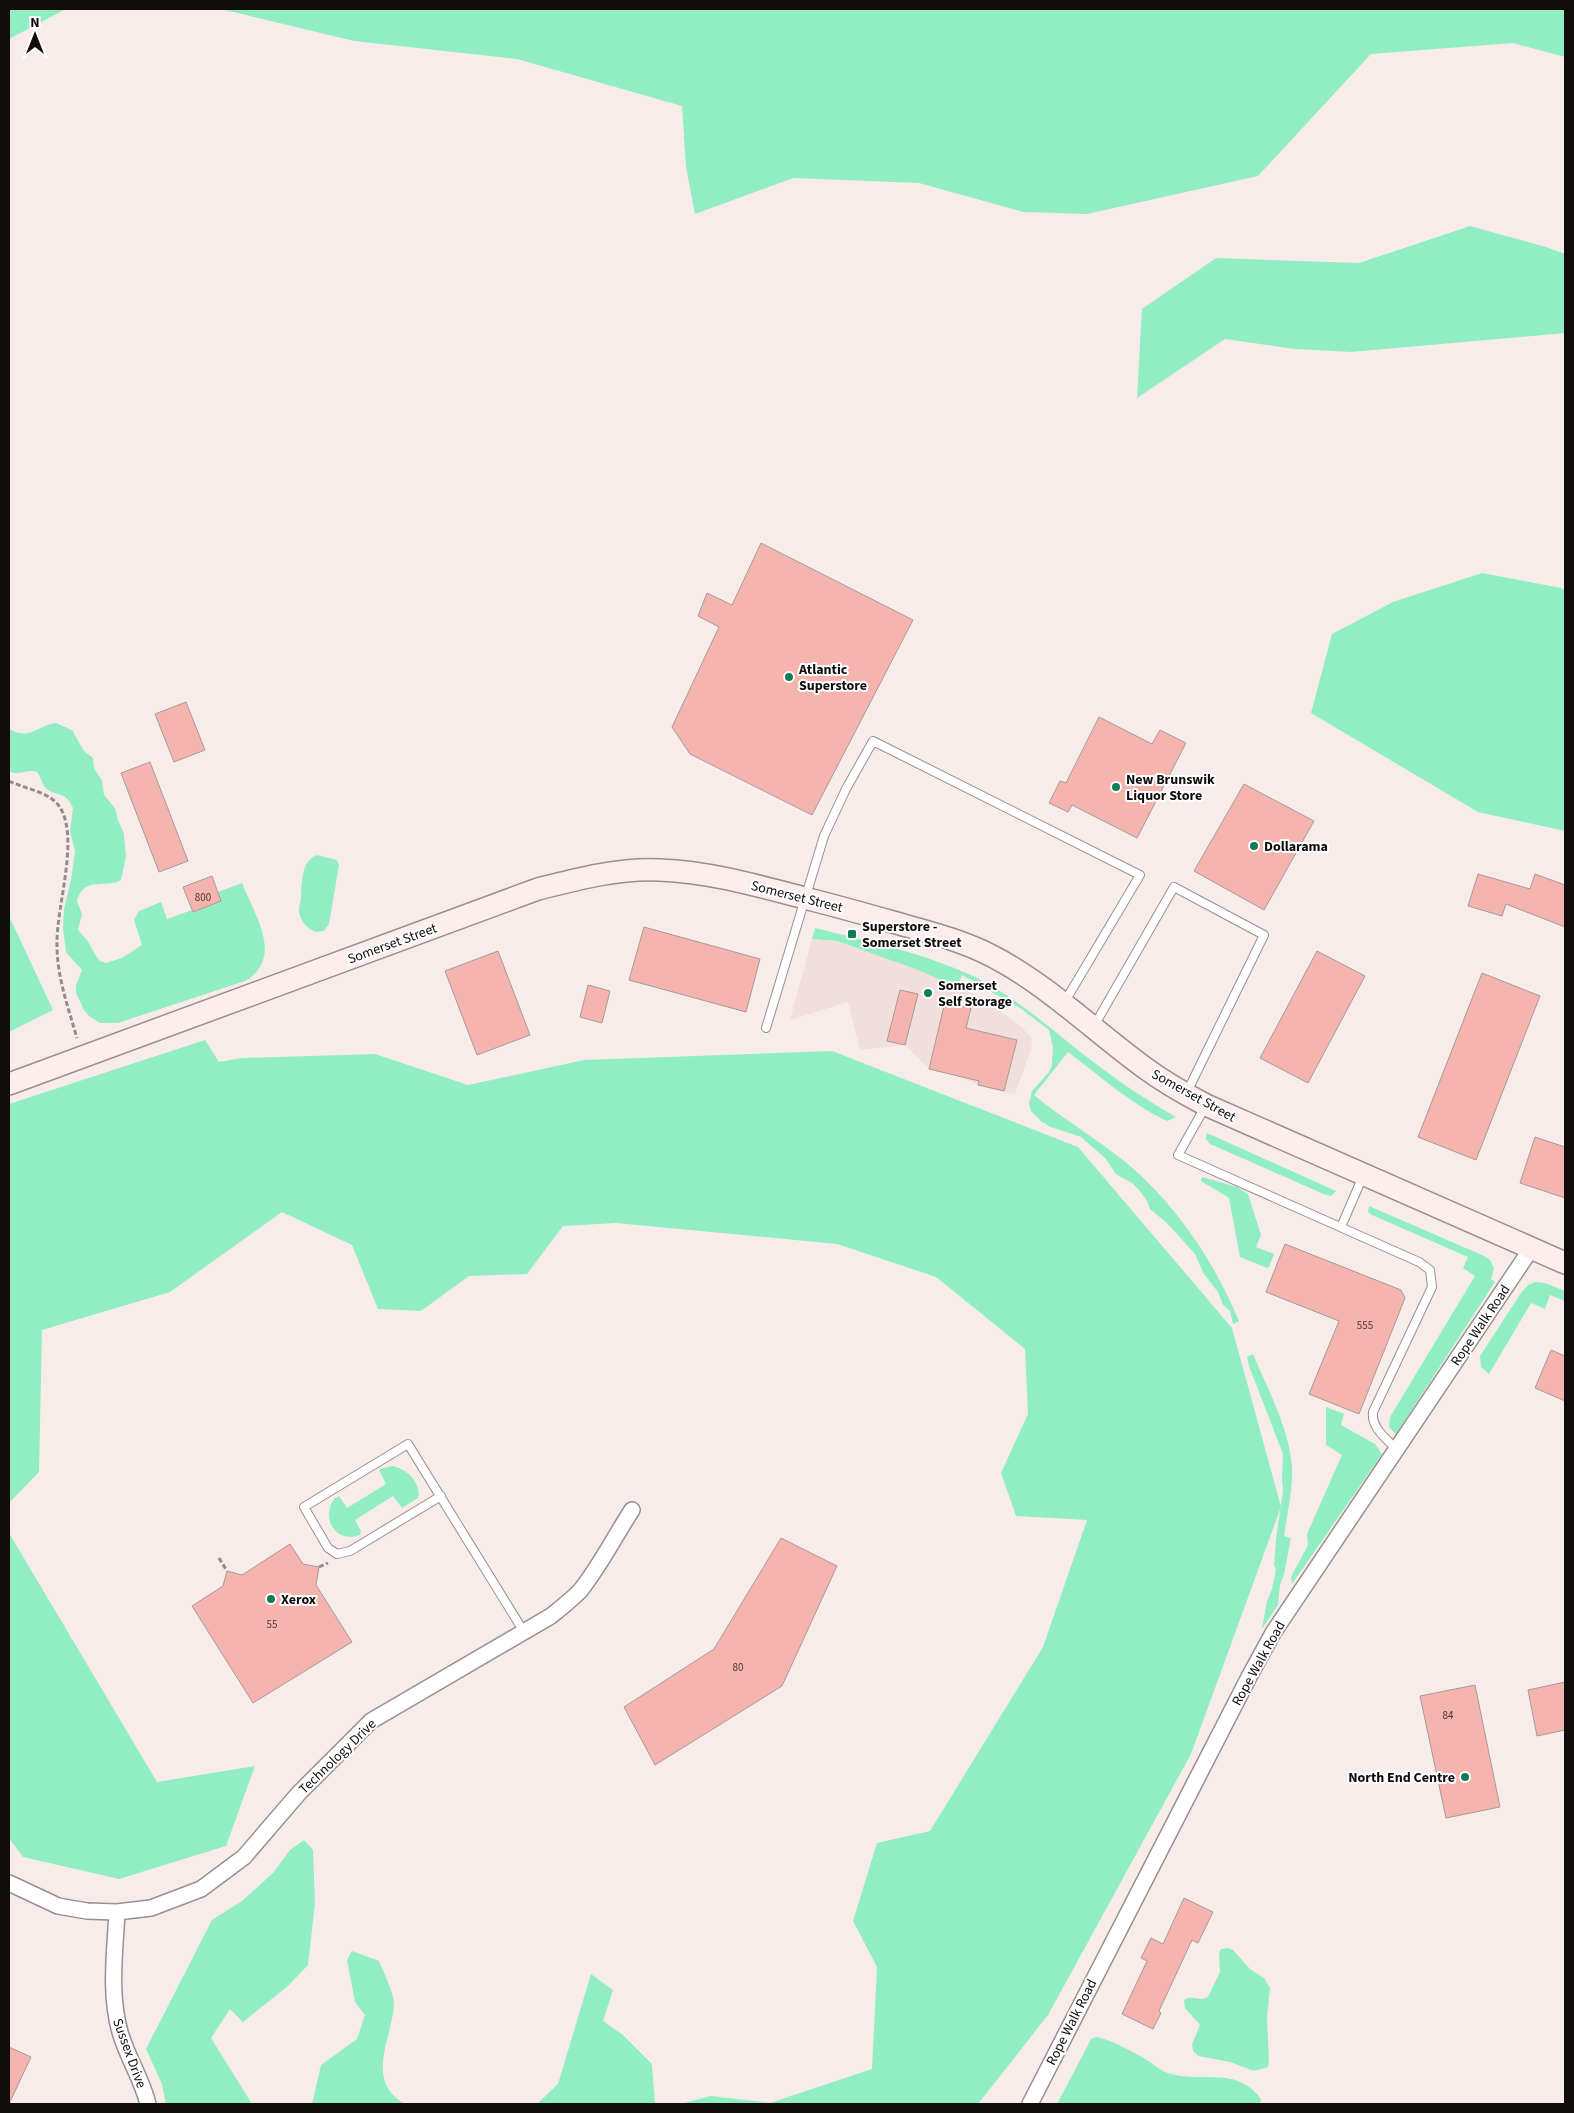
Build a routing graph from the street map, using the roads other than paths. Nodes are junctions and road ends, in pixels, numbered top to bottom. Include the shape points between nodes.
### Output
1 (805, 898) junction
2 (1063, 1004) junction
3 (766, 1028) dead end
4 (1093, 1028) junction
5 (9, 1084) edge
6 (1186, 1094) junction
7 (1206, 1105) junction
8 (1363, 1175) junction
9 (1342, 1227) junction
10 (1531, 1248) junction
11 (1565, 1263) edge
12 (1396, 1449) junction
13 (441, 1496) junction
14 (632, 1510) dead end
15 (524, 1632) junction
16 (9, 1883) edge
17 (117, 1912) junction
18 (148, 2104) edge
19 (1030, 2104) edge

1 - 2 main road, Somerset Street via 959,942 992,956
1 - 2 lane via 824,836 873,741 1140,875
1 - 3 lane
1 - 5 main road, Somerset Street via 735,880 661,870 611,873 572,880 529,892
2 - 4 main road, Somerset Street
4 - 6 main road, Somerset Street via 1145,1068
4 - 6 lane via 1174,887 1264,935
6 - 7 main road, Somerset Street
7 - 8 main road, Somerset Street
7 - 9 lane via 1178,1155
8 - 9 lane
8 - 10 main road, Somerset Street
9 - 12 lane via 1419,1262 1432,1275 1429,1292 1374,1412 1376,1427
10 - 11 main road, Somerset Street
10 - 12 street, Rope Walk Road
12 - 19 street, Rope Walk Road via 1288,1609 1250,1675
13 - 13 lane via 408,1444 304,1507 328,1548 337,1554 350,1551
13 - 15 lane
14 - 15 street, Technology Drive via 580,1591 551,1616
15 - 17 street, Technology Drive via 371,1721 299,1793 244,1857 222,1876 180,1898 150,1908
16 - 17 street, Technology Drive via 58,1906
17 - 18 street, Sussex Drive via 115,2012

